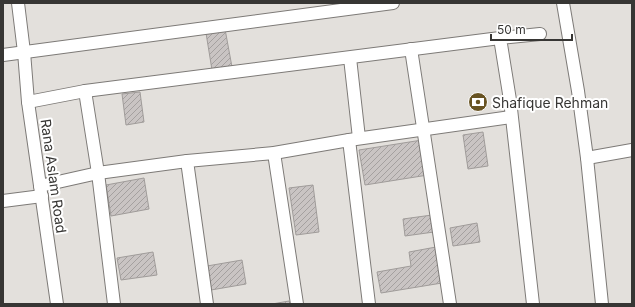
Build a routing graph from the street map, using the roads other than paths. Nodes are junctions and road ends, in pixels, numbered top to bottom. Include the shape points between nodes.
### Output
1 (18, 3) edge
2 (393, 3) edge
3 (563, 3) edge
4 (540, 34) dead end
5 (500, 38) junction
6 (411, 49) junction
7 (24, 52) junction
8 (3, 54) edge
9 (350, 58) junction
10 (85, 91) junction
11 (28, 102) junction
12 (511, 117) junction
13 (424, 130) junction
14 (354, 139) junction
15 (632, 150) edge
16 (274, 153) junction
17 (587, 158) junction
18 (187, 161) junction
19 (98, 173) junction
20 (41, 191) junction
21 (3, 201) edge
22 (56, 304) edge
23 (114, 304) edge
24 (207, 304) edge
25 (297, 304) edge
26 (369, 304) edge
27 (450, 304) edge
28 (533, 304) edge
29 (602, 304) edge

1 - 7 street, Rana Aslam Road
2 - 7 street
3 - 17 street
4 - 5 street
5 - 6 street
5 - 12 street
6 - 9 street
6 - 13 street
7 - 8 street
7 - 11 street, Rana Aslam Road
9 - 10 street
9 - 14 street
10 - 11 street
10 - 19 street
11 - 20 street, Rana Aslam Road
12 - 13 street
12 - 28 street
13 - 14 street
13 - 27 street
14 - 16 street
14 - 26 street
15 - 17 street
16 - 18 street
16 - 25 street
17 - 29 street
18 - 19 street
18 - 24 street
19 - 20 street
19 - 23 street
20 - 21 street
20 - 22 street, Rana Aslam Road

